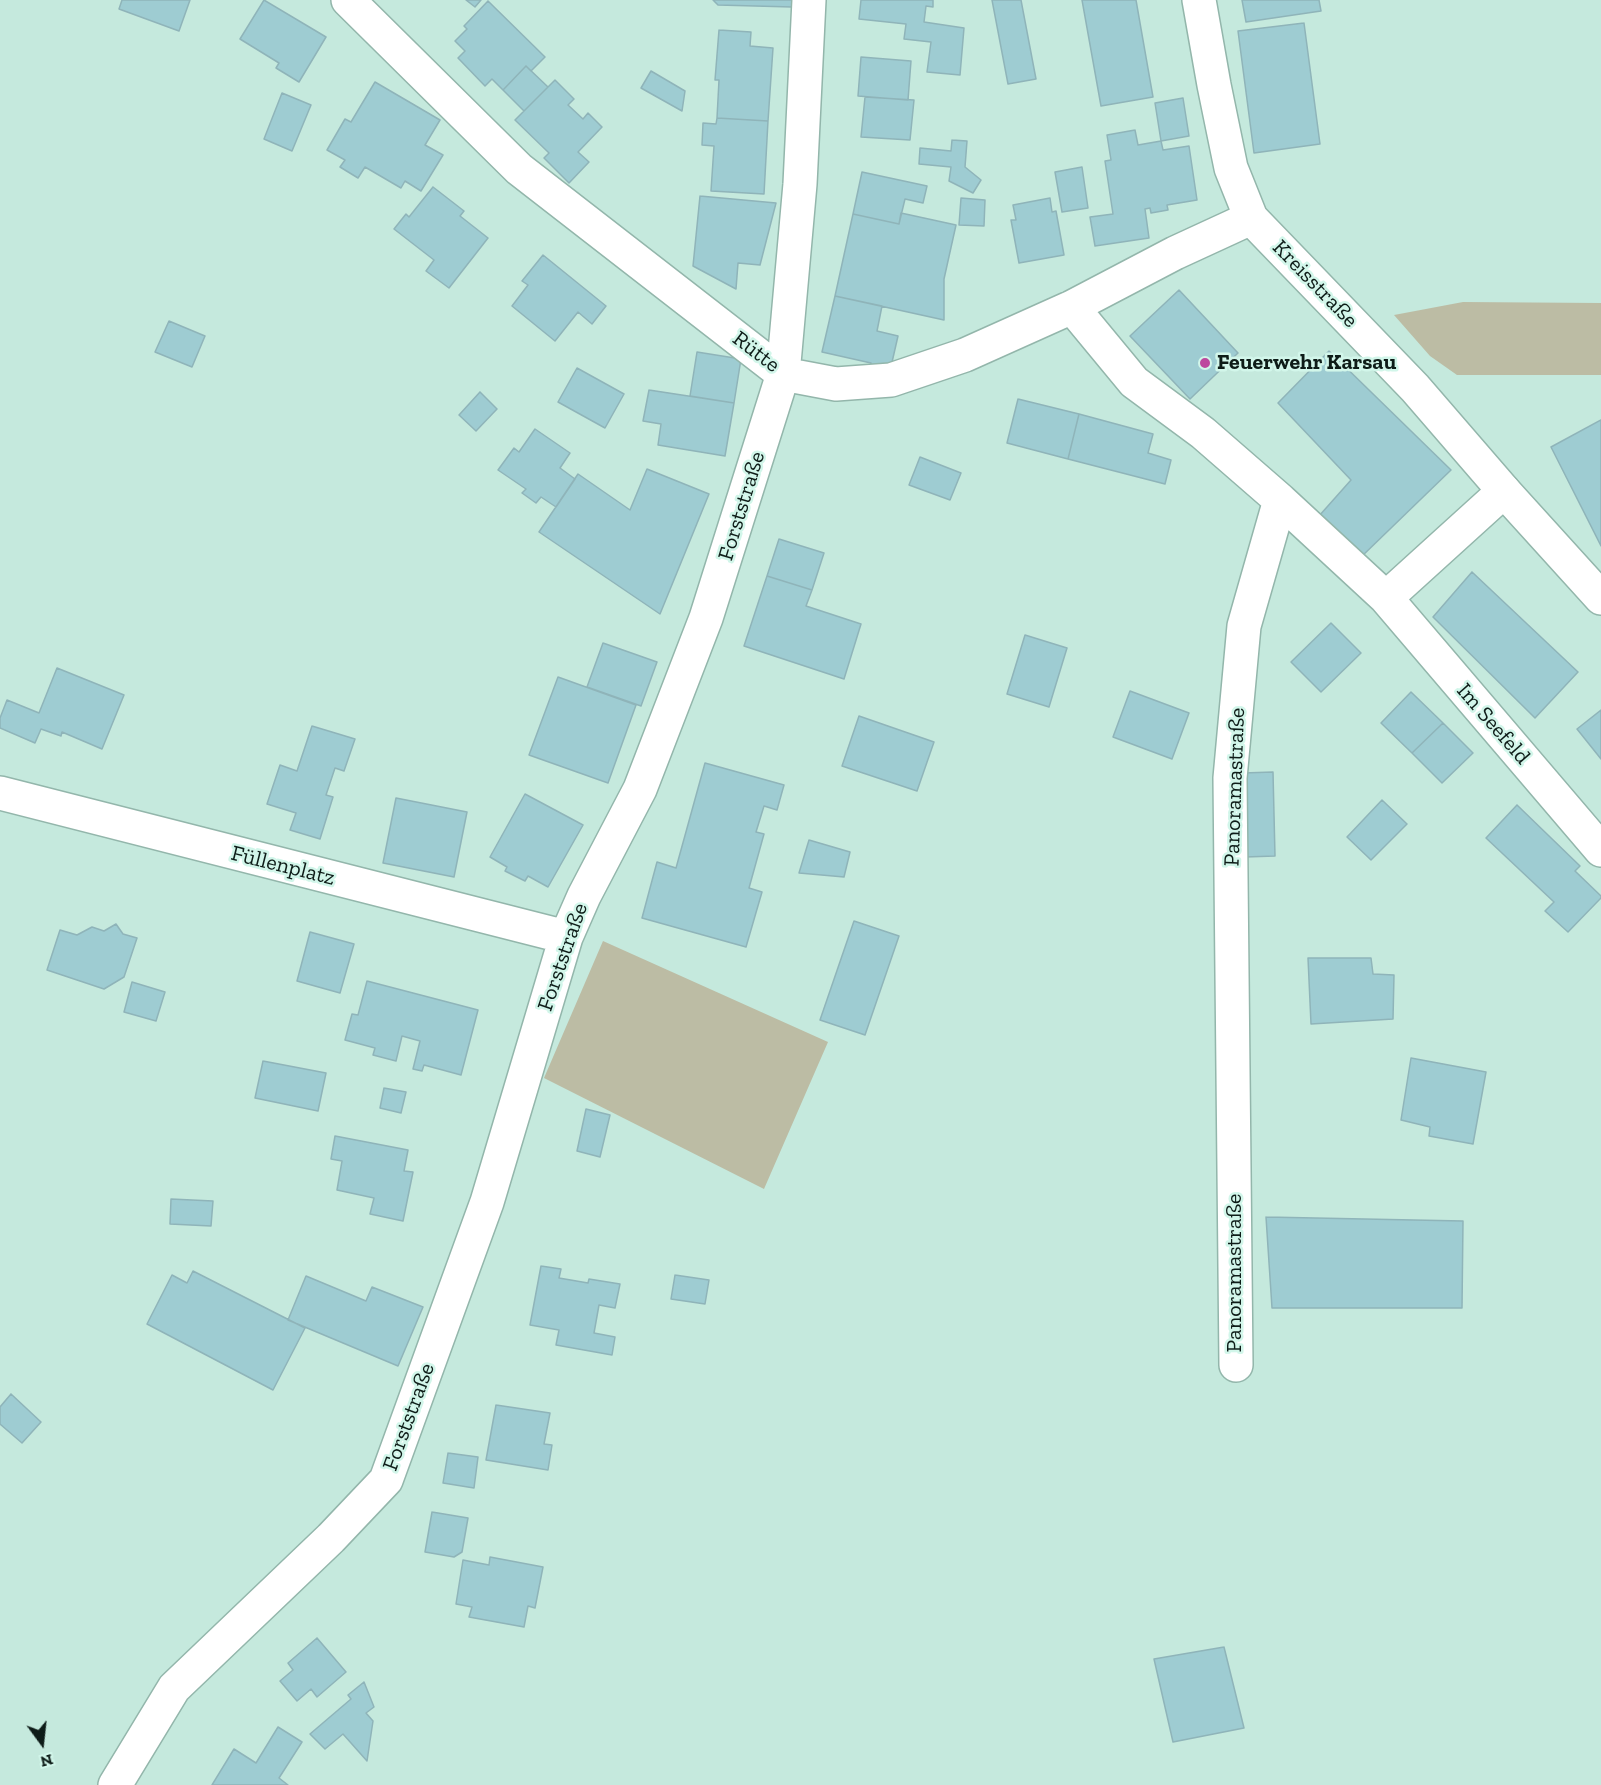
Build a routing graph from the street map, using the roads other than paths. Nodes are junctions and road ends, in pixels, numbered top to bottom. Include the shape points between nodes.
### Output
1 (348, 0) edge
2 (809, 0) edge
3 (1199, 0) edge
4 (1251, 218) junction
5 (1072, 307) junction
6 (783, 374) junction
7 (1504, 491) junction
8 (1280, 500) junction
9 (1386, 598) junction
10 (1601, 598) edge
11 (0, 793) edge
12 (1601, 850) edge
13 (566, 937) junction
14 (1236, 1365) dead end
15 (115, 1785) edge

1 - 6 street, Rütte via 519,169
2 - 6 street, Forststraße via 800,184
3 - 4 street, Kreisstraße via 1230,168
4 - 5 street, Rütte
4 - 7 street, Kreisstraße via 1415,388
5 - 6 street, Rütte via 964,355 891,380 836,384
5 - 8 street via 1134,382 1203,433
6 - 13 street, Forststraße via 690,661 640,789
7 - 9 street
7 - 10 street, Kreisstraße
8 - 9 street, Im Seefeld
8 - 14 street, Panoramastraße via 1244,626 1230,778
9 - 12 street, Im Seefeld
11 - 13 street, Füllenplatz
13 - 15 street, Forststraße via 487,1202 386,1480 174,1688

